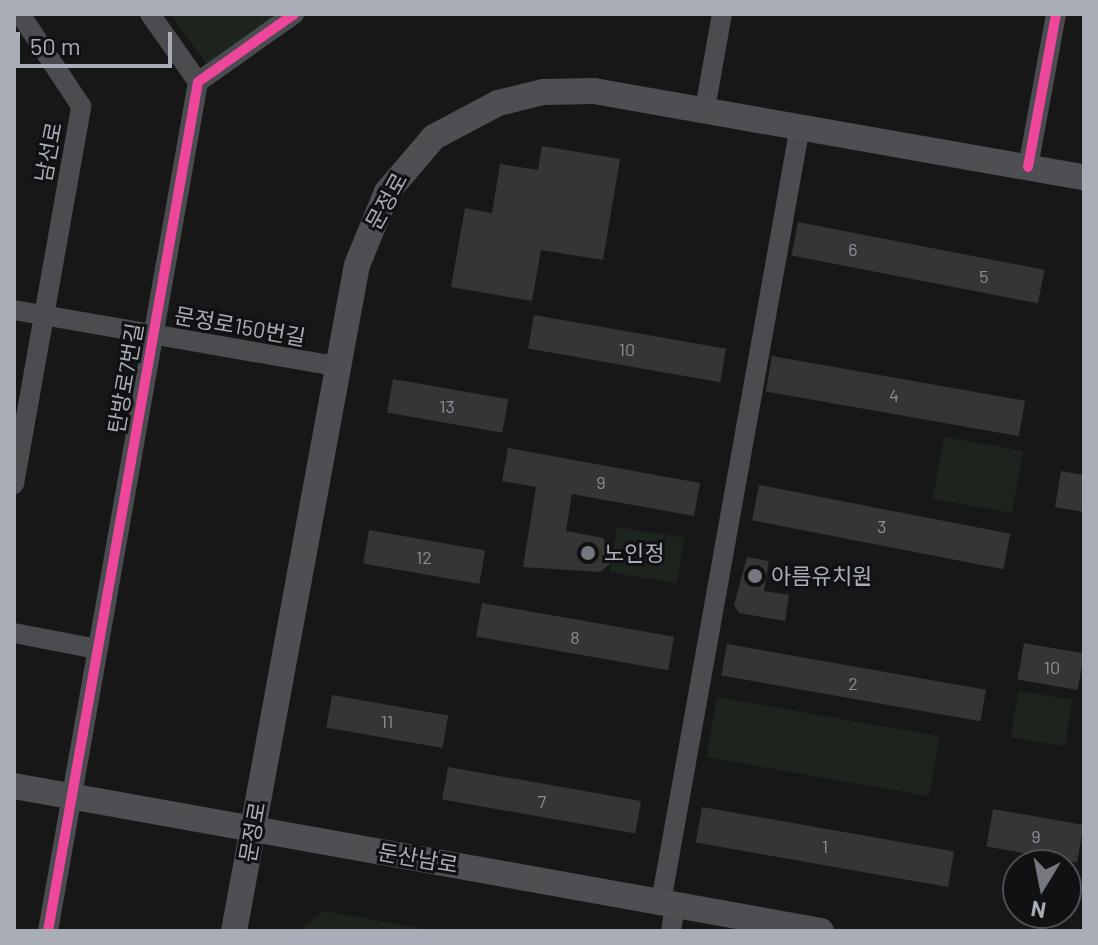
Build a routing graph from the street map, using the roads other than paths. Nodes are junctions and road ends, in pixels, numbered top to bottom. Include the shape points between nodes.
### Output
1 (20, 14) edge
2 (150, 14) edge
3 (294, 14) edge
4 (722, 14) edge
5 (1056, 14) edge
6 (198, 82) junction
7 (705, 109) junction
8 (800, 126) junction
9 (1028, 167) junction
10 (1084, 177) edge
11 (14, 310) edge
12 (42, 315) junction
13 (153, 335) junction
14 (336, 366) junction
15 (14, 484) edge
16 (14, 633) edge
17 (97, 649) junction
18 (14, 786) edge
19 (71, 796) junction
20 (252, 829) junction
21 (668, 903) junction
22 (48, 931) edge
23 (234, 931) edge
24 (671, 931) edge
25 (821, 931) edge

1 - 12 street, 남선로 via 81,106
2 - 6 street
3 - 6 street
4 - 7 street
5 - 9 street
6 - 13 street, 탄방로7번길
7 - 8 main road, 문정로
7 - 14 main road, 문정로 via 594,91 543,92 498,103 434,137 400,173 371,226
8 - 9 main road, 문정로
8 - 21 street
9 - 10 main road, 문정로
11 - 12 street, 문정로150번길
12 - 13 street, 문정로150번길
12 - 15 street
13 - 14 street, 문정로150번길
13 - 17 street, 탄방로7번길
14 - 20 main road, 문정로
16 - 17 street
17 - 19 street, 탄방로7번길
18 - 19 main road, 둔산남로
19 - 20 main road, 둔산남로
19 - 22 street, 탄방로7번길
20 - 21 main road, 둔산남로
20 - 23 main road, 문정로
21 - 24 street
21 - 25 main road, 둔산남로

